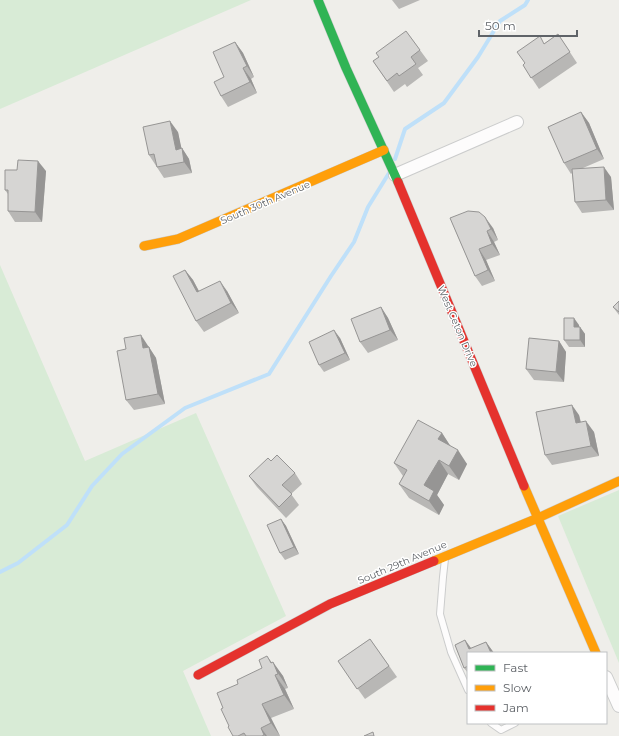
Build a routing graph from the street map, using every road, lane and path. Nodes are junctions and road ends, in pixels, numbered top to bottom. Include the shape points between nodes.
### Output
1 (318, 0) edge
2 (516, 122) dead end
3 (384, 150) junction
4 (395, 175) junction
5 (144, 246) dead end
6 (619, 481) edge
7 (538, 518) junction
8 (446, 556) junction
9 (596, 652) edge
10 (198, 675) dead end
11 (607, 680) edge
12 (467, 688) edge
13 (619, 706) edge
14 (493, 724) edge
15 (513, 724) edge

1 - 3 street, West Ceton Drive
2 - 4 street
3 - 4 street, West Ceton Drive
3 - 5 street, South 30th Avenue via 178,239
4 - 7 street, West Ceton Drive
6 - 7 street, South 29th Avenue
7 - 8 street, South 29th Avenue
7 - 9 street, West Ceton Drive
8 - 10 street, South 29th Avenue via 330,604
8 - 12 lane via 440,614 451,652
11 - 13 street
14 - 15 lane via 502,730

